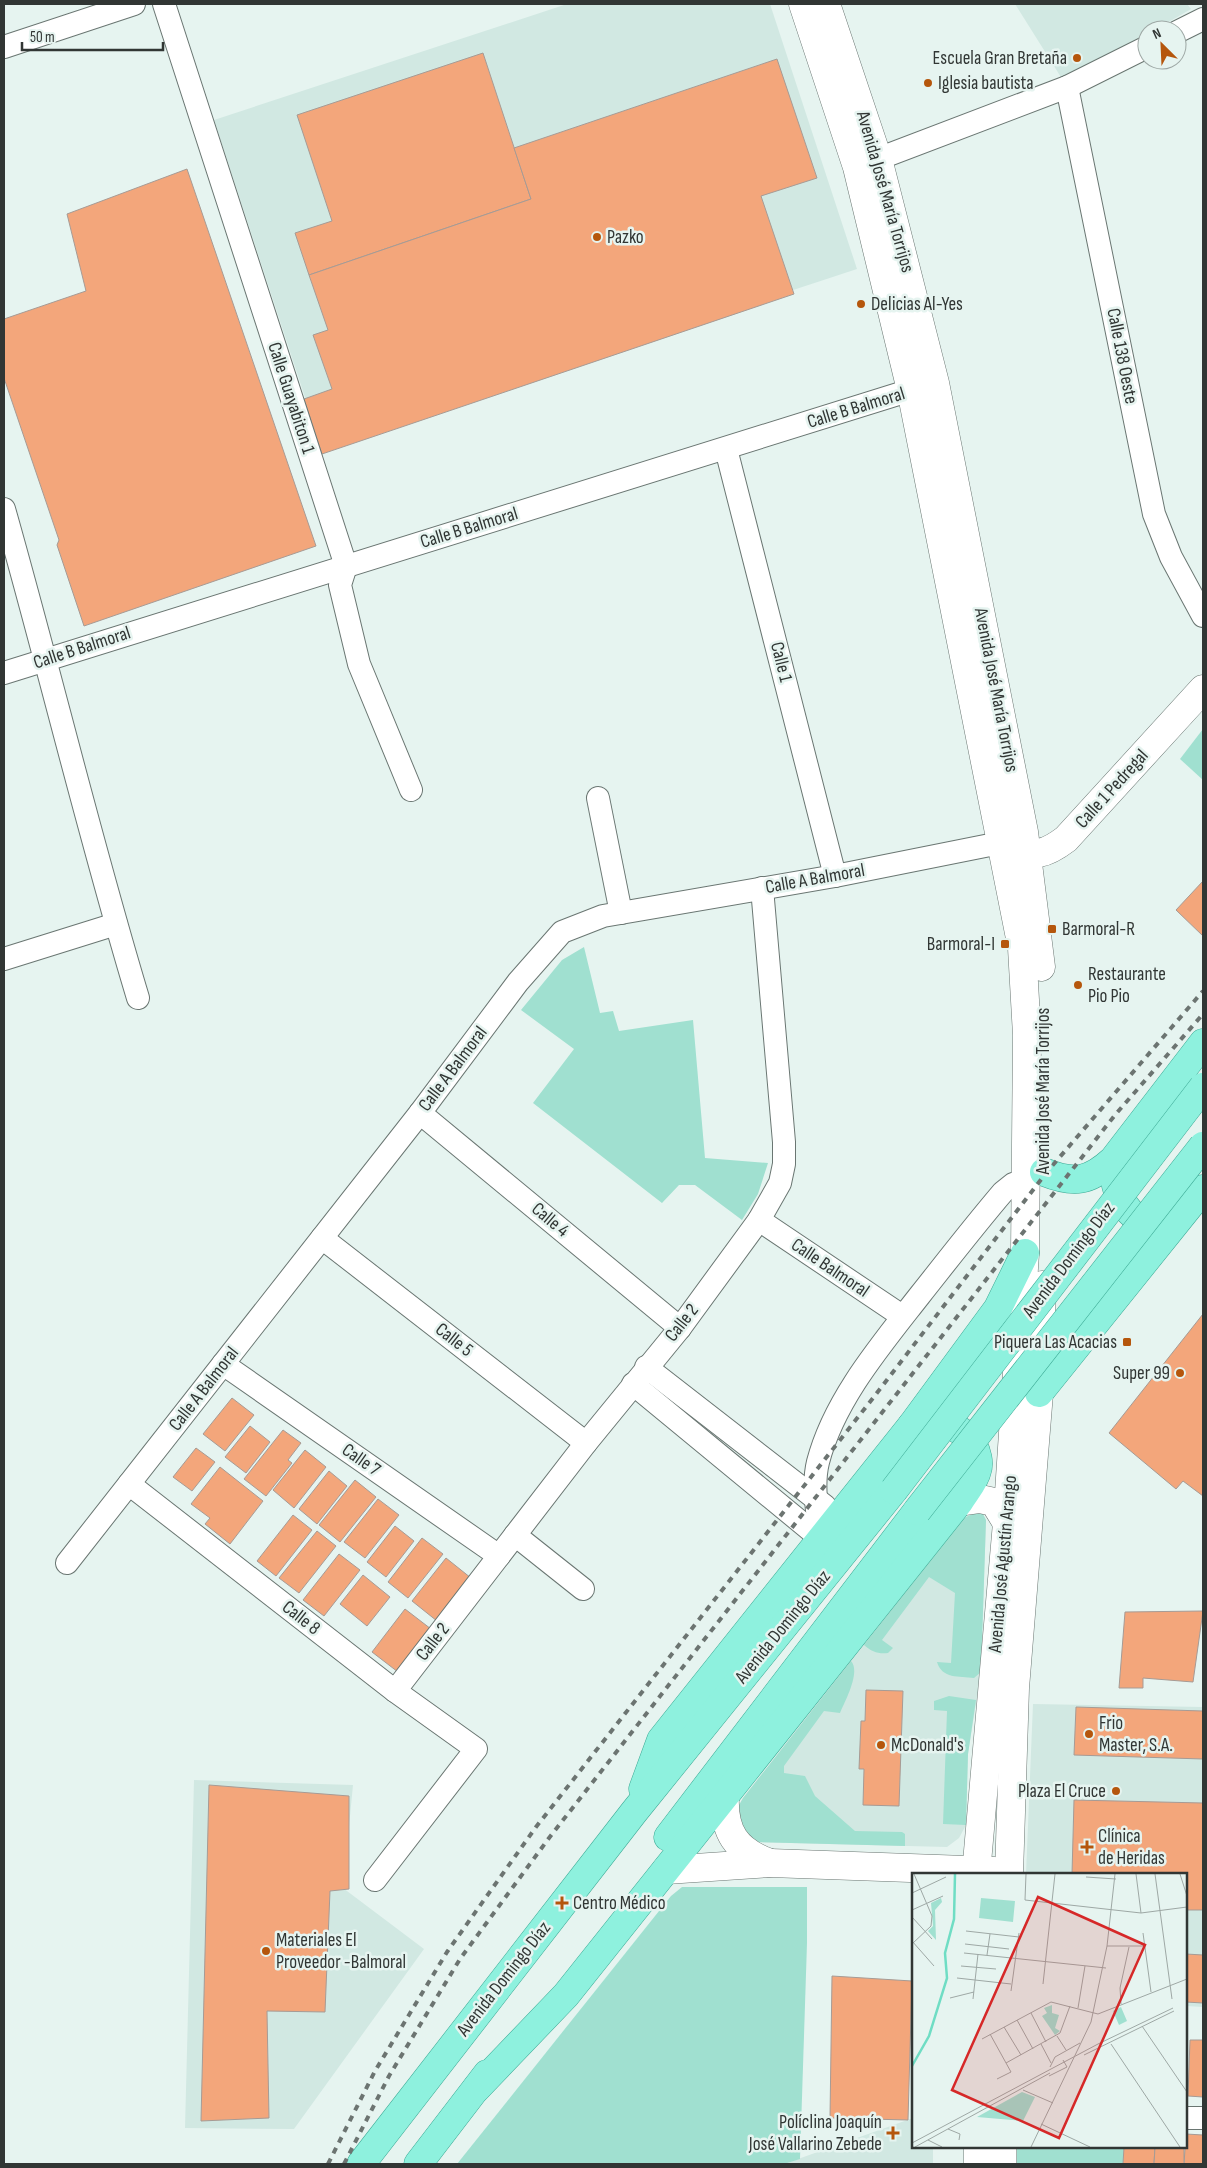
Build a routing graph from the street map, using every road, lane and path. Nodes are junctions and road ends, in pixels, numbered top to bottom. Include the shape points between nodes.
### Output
1 (134, 4) edge
2 (164, 4) edge
3 (803, 4) edge
4 (826, 4) edge
5 (1201, 4) edge
6 (1203, 7) edge
7 (1203, 19) edge
8 (1187, 27) edge
9 (4, 47) edge
10 (1137, 52) edge
11 (1067, 87) junction
12 (868, 163) junction
13 (923, 387) junction
14 (726, 448) junction
15 (4, 508) edge
16 (346, 566) junction
17 (1203, 616) edge
18 (46, 658) junction
19 (4, 673) edge
20 (1203, 689) edge
21 (411, 790) dead end
22 (598, 798) dead end
23 (1016, 851) junction
24 (835, 876) junction
25 (762, 888) junction
26 (620, 913) junction
27 (116, 924) junction
28 (4, 959) edge
29 (138, 998) dead end
30 (1203, 1043) edge
31 (1203, 1087) edge
32 (420, 1113) junction
33 (1203, 1146) edge
34 (1113, 1160) junction
35 (1035, 1175) junction
36 (1203, 1189) edge
37 (1180, 1218) junction
38 (759, 1220) junction
39 (322, 1238) junction
40 (1025, 1253) junction
41 (902, 1316) junction
42 (680, 1328) junction
43 (223, 1364) junction
44 (646, 1367) junction
45 (632, 1384) junction
46 (1039, 1393) junction
47 (912, 1424) junction
48 (586, 1443) junction
49 (129, 1484) junction
50 (816, 1499) junction
51 (959, 1502) junction
52 (837, 1517) junction
53 (1007, 1523) junction
54 (515, 1535) junction
55 (820, 1538) junction
56 (499, 1556) junction
57 (67, 1563) dead end
58 (583, 1589) dead end
59 (395, 1691) junction
60 (725, 1795) junction
61 (634, 1812) junction
62 (770, 1864) junction
63 (666, 1870) junction
64 (976, 1872) edge
65 (1009, 1873) edge
66 (375, 1880) dead end
67 (476, 2088) junction
68 (1187, 2118) edge
69 (1203, 2118) edge
70 (978, 2148) edge
71 (1002, 2148) edge
72 (361, 2164) edge
73 (418, 2164) edge
74 (978, 2164) edge
75 (1002, 2164) edge

1 - 9 street
2 - 16 street, Calle Guayabiton 1
3 - 12 main road, Avenida José María Torrijos
4 - 12 main road, Avenida José María Torrijos
5 - 6 street
7 - 8 street
10 - 11 street
11 - 12 street
11 - 17 street, Calle 138 Oeste via 1154,514
12 - 13 main road, Avenida José María Torrijos
13 - 14 street, Calle B Balmoral
13 - 23 main road, Avenida José María Torrijos
14 - 16 street, Calle B Balmoral
14 - 24 street, Calle 1
15 - 18 street
16 - 18 street, Calle B Balmoral
16 - 21 street, Calle Guayabiton 1 via 340,585 359,664
18 - 19 street, Calle B Balmoral
18 - 27 street
20 - 23 main road, Calle 1 Pedregal via 1066,839 1042,854
22 - 26 street
23 - 24 street, Calle A Balmoral via 990,845
23 - 35 main road, Avenida José María Torrijos via 1040,944 1045,1032
24 - 25 street, Calle A Balmoral
25 - 26 street, Calle A Balmoral
25 - 38 street, Calle 2 via 784,1164 780,1183
26 - 32 street, Calle A Balmoral via 562,932 518,982
27 - 28 street
27 - 29 street
30 - 34 main road
31 - 61 main road, Avenida Domingo Díaz, bridge via 894,1490
32 - 39 street, Calle A Balmoral
32 - 42 street, Calle 4
33 - 67 main road, Avenida Domingo Díaz, bridge via 917,1511
34 - 35 main road via 1098,1173 1081,1180
34 - 37 main road via 1116,1191 1124,1207 1140,1220 1162,1223
35 - 40 main road, Avenida José María Torrijos
35 - 41 street via 1003,1192
35 - 46 main road, Avenida José María Torrijos
36 - 37 main road
37 - 46 main road
38 - 41 street, Calle Balmoral
38 - 42 street, Calle 2
39 - 43 street, Calle A Balmoral
39 - 48 street, Calle 5
40 - 47 main road via 998,1308
40 - 53 main road, Avenida José Agustín Arango
41 - 50 street via 856,1382 830,1427 817,1464
42 - 44 street, Calle 2
43 - 49 street, Calle A Balmoral
43 - 56 street, Calle 7
44 - 45 street, Calle 2
44 - 50 street
45 - 48 street, Calle 2
45 - 55 street
46 - 65 main road, Avenida José Agustín Arango via 1015,1688
47 - 51 main road via 940,1422 953,1425 968,1436 977,1452 978,1471
47 - 52 main road
48 - 54 street, Calle 2
49 - 57 street, Calle A Balmoral
49 - 59 street, Calle 8
50 - 52 street
50 - 55 street
51 - 53 main road via 994,1502
51 - 60 main road
52 - 55 main road
53 - 64 main road, Avenida José Agustín Arango
54 - 56 street, Calle 2
54 - 58 street
55 - 61 main road via 661,1740
56 - 59 street, Calle 2
59 - 66 street, Calle 8 via 476,1749
60 - 62 main road via 724,1813 729,1831 739,1846
60 - 63 main road
61 - 72 main road, Avenida Domingo Díaz
62 - 63 main road
62 - 64 main road
63 - 67 main road via 566,1996
64 - 65 main road
67 - 73 main road, Avenida Domingo Díaz
68 - 69 street
70 - 74 main road
71 - 75 main road

